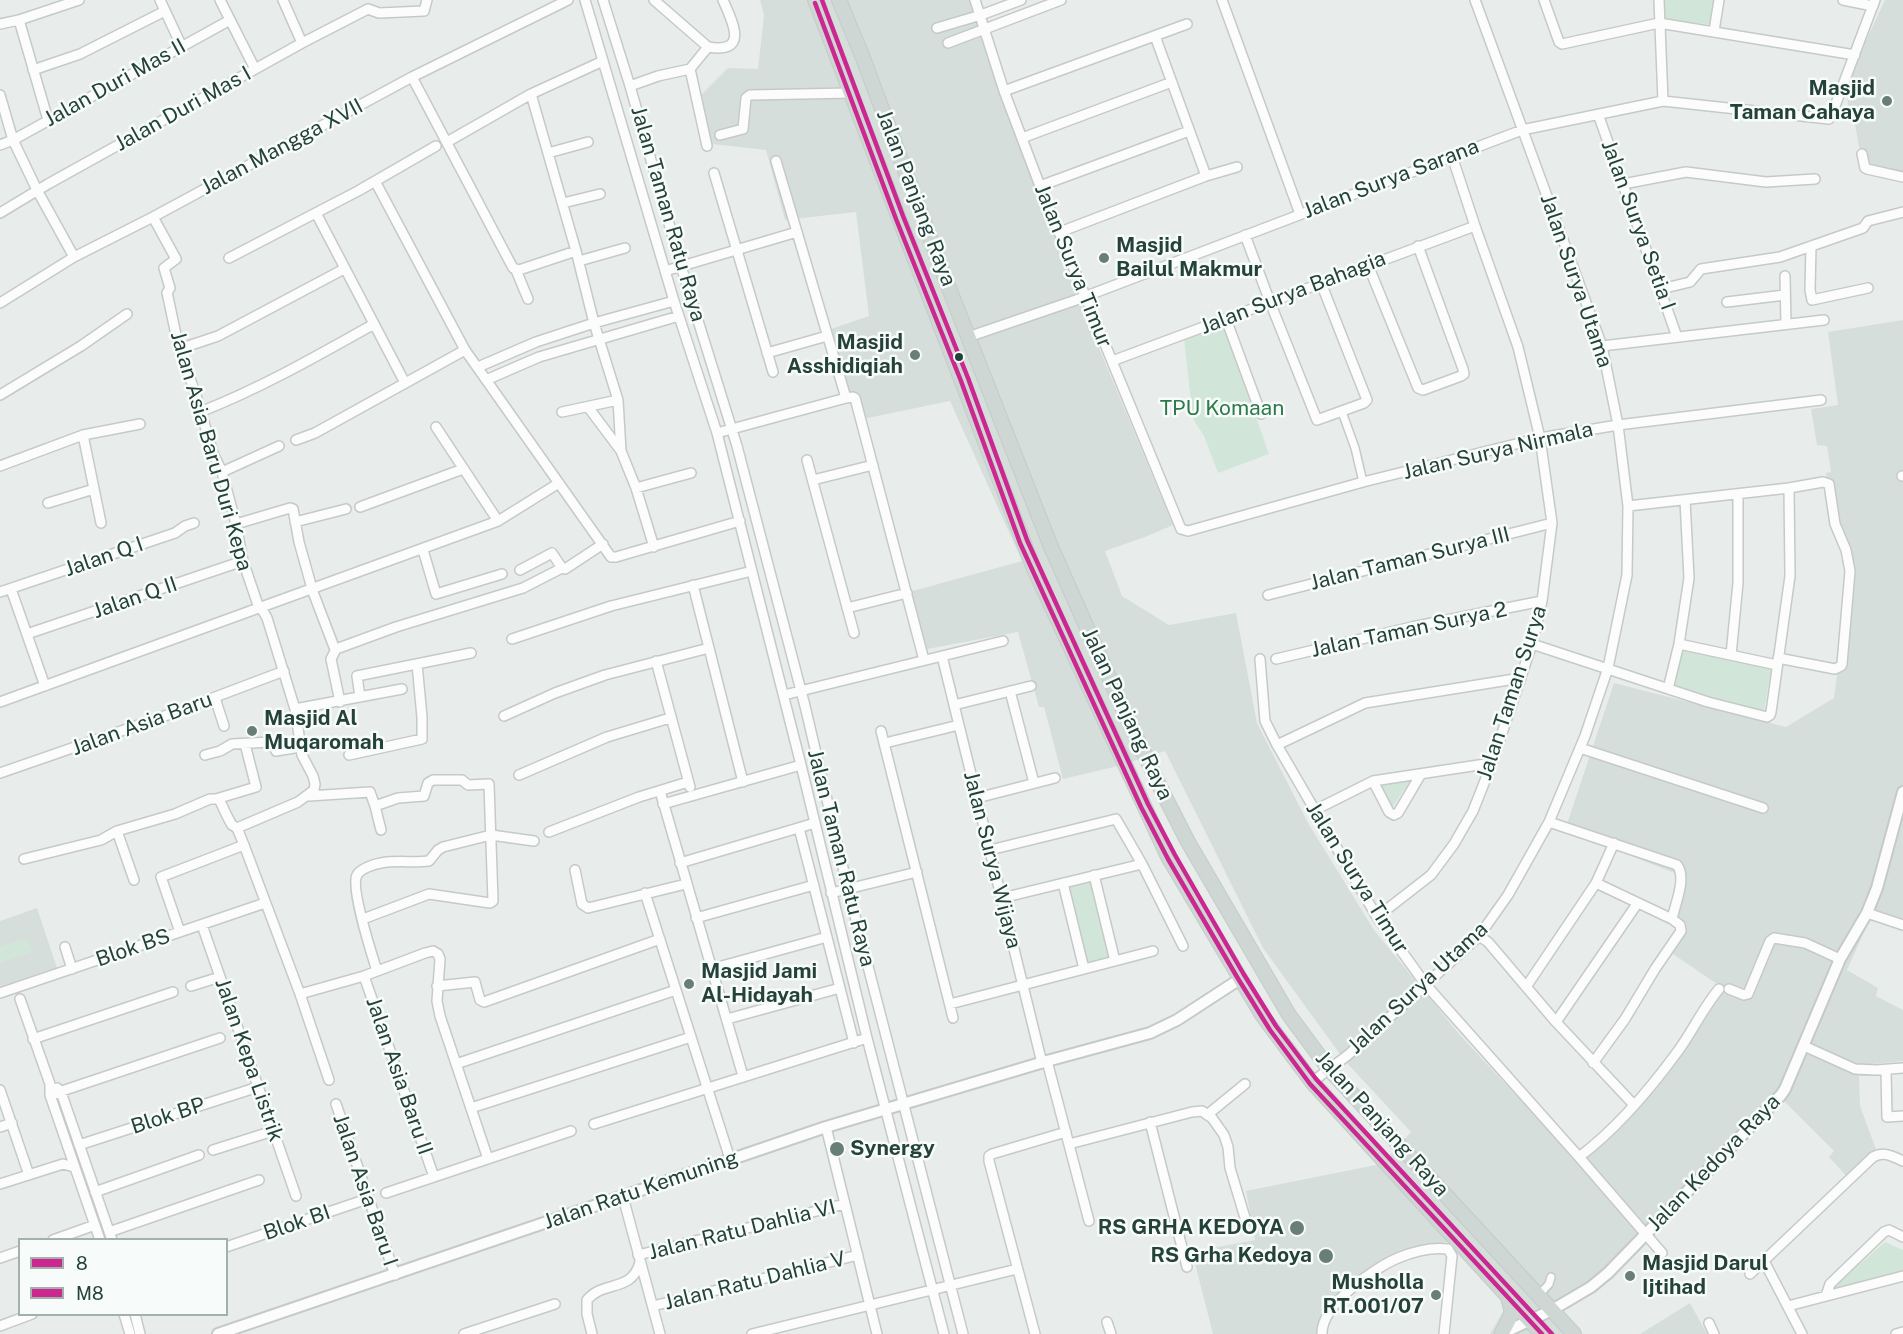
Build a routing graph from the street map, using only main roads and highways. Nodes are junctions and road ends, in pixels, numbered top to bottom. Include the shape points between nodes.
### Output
1 (815, 0) edge
2 (839, 0) edge
3 (1090, 636) junction
4 (1069, 644) junction
5 (1102, 661) junction
6 (1081, 668) junction
7 (1507, 1295) junction
8 (1534, 1327) edge
9 (1501, 1334) edge
10 (1574, 1334) edge

1 - 4 main road, Jalan Panjang Raya via 1034,569
2 - 3 main road, Jalan Panjang Raya via 1051,547
3 - 4 main road via 1084,645
3 - 5 main road, Jalan Panjang Raya
4 - 6 main road, Jalan Panjang Raya
5 - 6 main road via 1093,660
5 - 10 main road, Jalan Panjang Raya via 1188,842 1289,1015 1329,1069
6 - 7 main road, Jalan Panjang Raya via 1168,857 1275,1035 1312,1082
7 - 8 main road, Jalan Panjang Raya
7 - 9 main road via 1512,1313

